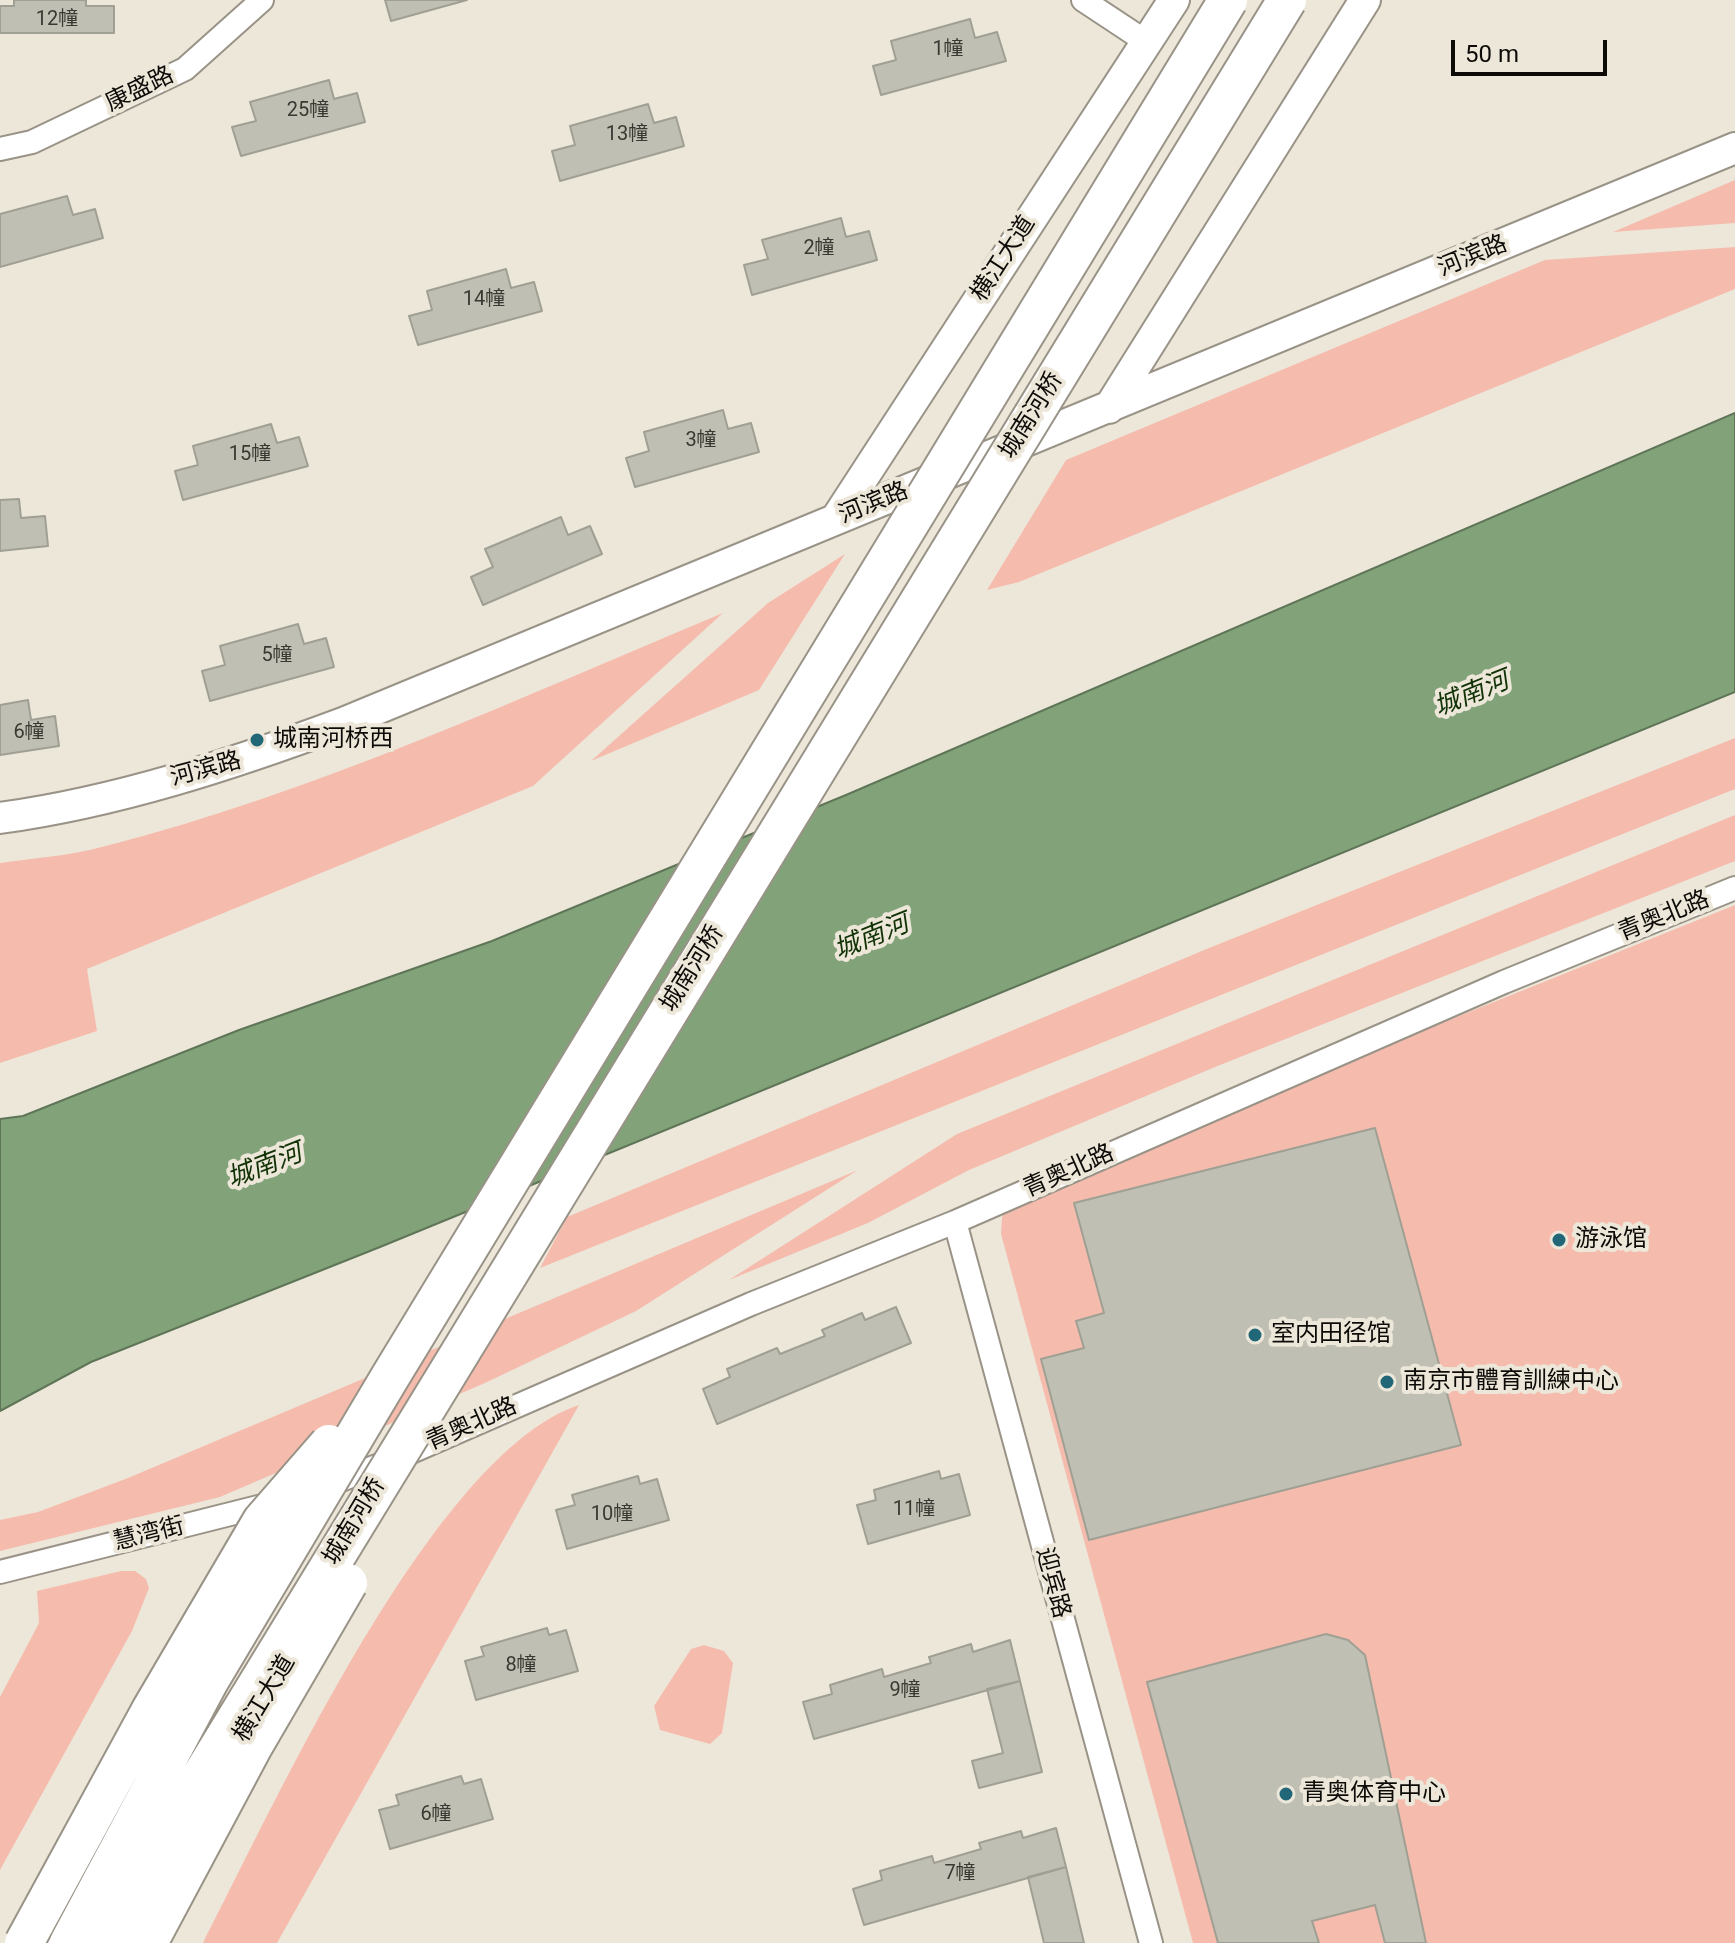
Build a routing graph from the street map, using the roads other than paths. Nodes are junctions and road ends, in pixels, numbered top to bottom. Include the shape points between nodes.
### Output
1 (262, 0) edge
2 (1083, 0) edge
3 (1174, 0) edge
4 (1228, 0) edge
5 (1287, 0) edge
6 (1365, 0) edge
7 (1145, 41) junction
8 (1735, 148) edge
9 (0, 149) edge
10 (1109, 408) junction
11 (836, 519) junction
12 (0, 818) edge
13 (1735, 888) edge
14 (955, 1222) junction
15 (459, 1350) junction
16 (390, 1377) junction
17 (402, 1456) junction
18 (297, 1497) junction
19 (0, 1572) edge
20 (24, 1943) edge
21 (47, 1943) edge
22 (69, 1943) edge
23 (109, 1943) edge
24 (129, 1943) edge
25 (148, 1943) edge
26 (1151, 1943) edge

1 - 9 street, 康盛路 via 185,69 32,142
2 - 7 street
3 - 7 street, 横江大道
4 - 16 highway, 城南河桥, bridge
5 - 15 highway, 城南河桥, bridge
6 - 10 street
7 - 11 street, 横江大道
8 - 10 street, 河滨路
10 - 11 street, 河滨路
11 - 12 street, 河滨路 via 246,759
13 - 14 street, 青奥北路 via 1504,982
14 - 17 street, 青奥北路 via 722,1316
14 - 26 street, 迎宾路
15 - 23 highway, 城南河桥, bridge via 169,1829
15 - 25 highway, bridge via 364,1557 252,1748
16 - 20 highway, bridge via 262,1521
16 - 22 highway, 城南河桥, bridge via 209,1681
17 - 18 street, 青奥北路
17 - 24 street, 横江大道
18 - 19 street, 慧湾街
18 - 21 street via 147,1753

